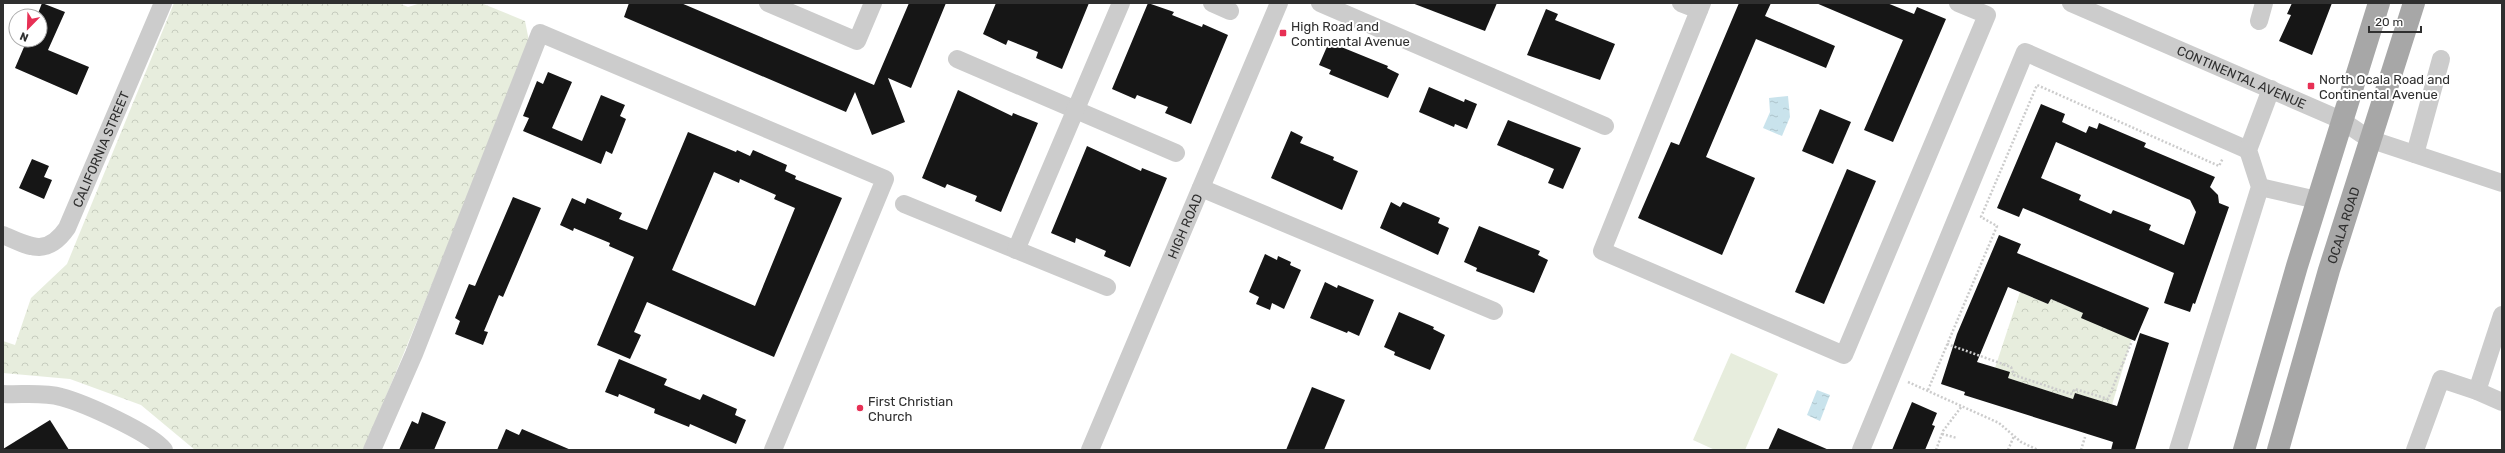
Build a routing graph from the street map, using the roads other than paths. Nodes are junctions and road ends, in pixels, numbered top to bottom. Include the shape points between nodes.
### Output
1 (163, 3) edge
2 (768, 3) edge
3 (873, 3) edge
4 (1121, 3) edge
5 (1212, 3) edge
6 (1279, 3) edge
7 (1320, 3) edge
8 (1681, 3) edge
9 (1958, 3) edge
10 (2070, 3) edge
11 (2264, 3) edge
12 (2379, 3) edge
13 (2414, 3) edge
14 (1700, 7) edge
15 (1987, 9) edge
16 (1230, 11) dead end
17 (2259, 21) dead end
18 (957, 59) dead end
19 (2441, 59) dead end
20 (2271, 89) junction
21 (1075, 110) junction
22 (2341, 120) junction
23 (1605, 126) dead end
24 (2369, 139) junction
25 (2248, 150) junction
26 (1176, 153) dead end
27 (2415, 154) junction
28 (2502, 183) edge
29 (2260, 187) junction
30 (1201, 188) junction
31 (2317, 200) junction
32 (904, 204) dead end
33 (3, 235) edge
34 (1016, 250) junction
35 (1107, 287) dead end
36 (1494, 311) dead end
37 (2502, 315) edge
38 (2477, 391) junction
39 (3, 394) edge
40 (2502, 402) edge
41 (164, 450) edge
42 (372, 450) edge
43 (773, 450) edge
44 (1090, 450) edge
45 (1861, 450) edge
46 (2178, 450) edge
47 (2244, 450) edge
48 (2278, 450) edge
49 (2415, 450) edge

1 - 33 street, CALIFORNIA STREET via 67,228 60,238 48,247 35,248
2 - 3 street via 856,41
4 - 21 street
5 - 16 street
6 - 30 street, HIGH ROAD
7 - 23 street
8 - 14 street
9 - 15 street
10 - 20 street, CONTINENTAL AVENUE
11 - 17 street
12 - 22 main road
13 - 24 main road, OCALA ROAD
14 - 15 street via 1602,251 1844,355 1987,15
18 - 21 street
19 - 27 street
20 - 22 street, CONTINENTAL AVENUE
20 - 25 street
21 - 26 street
21 - 34 street
22 - 24 street, CONTINENTAL AVENUE
22 - 31 main road
24 - 27 street, CONTINENTAL AVENUE
24 - 48 main road, OCALA ROAD
25 - 29 street
25 - 45 street via 2025,52
27 - 28 street, CONTINENTAL AVENUE
29 - 31 street
29 - 46 street
30 - 36 street
30 - 44 street, HIGH ROAD
31 - 47 main road
32 - 34 street
34 - 35 street
37 - 38 street
38 - 40 street
38 - 49 street via 2441,380
39 - 41 street via 61,397 129,425 160,444
42 - 43 street via 417,347 540,33 885,179

